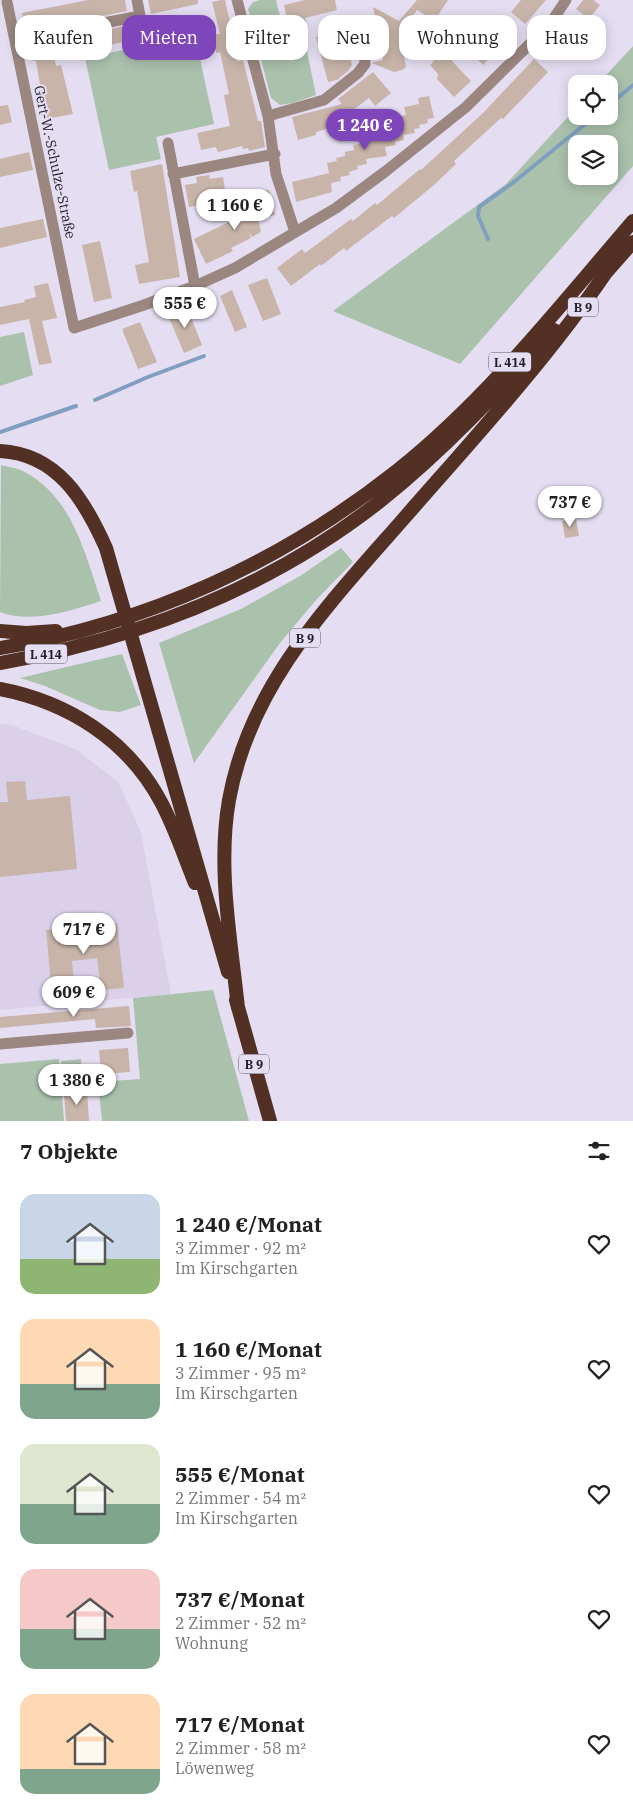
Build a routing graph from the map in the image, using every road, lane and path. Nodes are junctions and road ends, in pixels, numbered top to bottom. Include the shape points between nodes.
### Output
1 (19, 0) edge
2 (137, 0) edge
3 (238, 0) edge
4 (566, 0) edge
5 (3, 2) edge
6 (112, 21) edge
7 (365, 60) edge
8 (268, 116) junction
9 (168, 143) dead end
10 (275, 154) junction
11 (174, 174) junction
12 (633, 221) edge
13 (295, 232) junction
14 (633, 242) edge
15 (607, 271) junction
16 (195, 286) junction
17 (0, 451) edge
18 (96, 628) junction
19 (0, 630) edge
20 (0, 648) edge
21 (0, 663) edge
22 (0, 689) edge
23 (222, 949) junction
24 (238, 1008) junction
25 (128, 1033) dead end
26 (0, 1044) edge
27 (270, 1121) edge

1 - 5 street
2 - 6 street via 140,16
3 - 8 street
4 - 13 street via 550,24 466,107 336,208
5 - 16 street, Gert-W.-Schulze-Straße via 74,328
7 - 8 street via 358,74 324,100
8 - 10 street
9 - 11 street
10 - 11 street
10 - 13 street via 276,174
11 - 16 street
12 - 18 highway, L 414 via 508,364 399,470 272,555 217,583
13 - 16 street via 235,268
14 - 15 highway, L 414
15 - 21 highway, L 414 via 485,405 416,471 323,542 263,576 169,619 105,640
15 - 24 highway, B 9 via 529,377 353,577 287,661 264,698 238,759 226,826 225,874
17 - 23 highway, B 9 via 28,456 60,476 86,506 106,548
18 - 19 highway via 26,633
18 - 20 highway, L 414
22 - 23 highway, B 9 via 37,698 74,714 107,737 131,760 152,787 168,817
23 - 24 highway, B 9
24 - 27 highway, B 9
25 - 26 street

